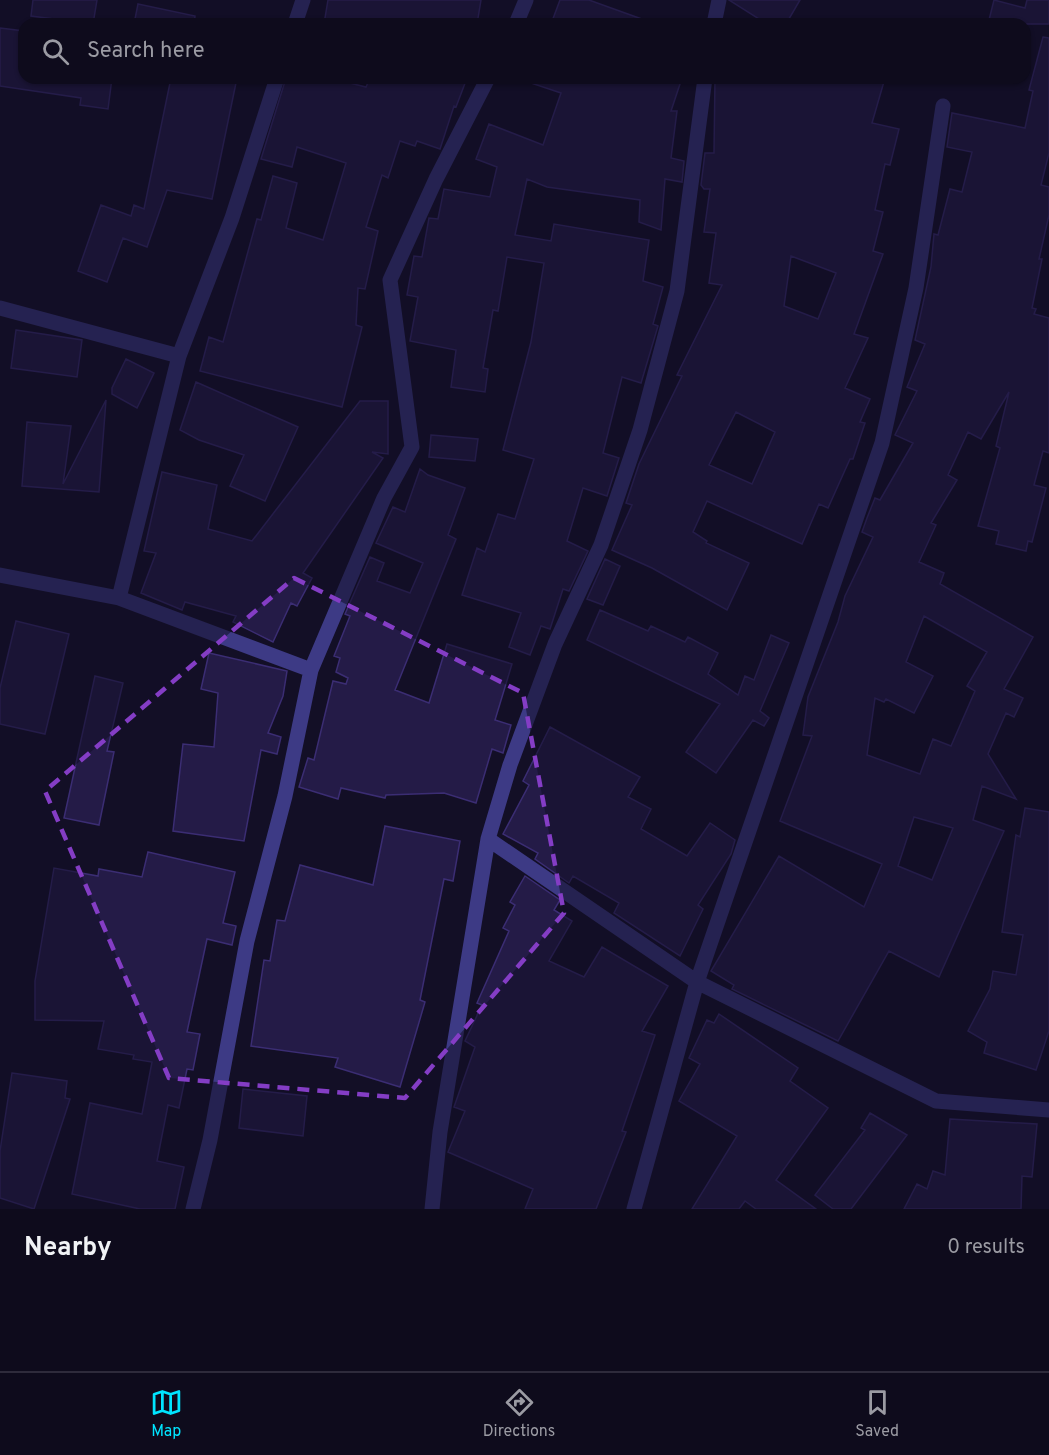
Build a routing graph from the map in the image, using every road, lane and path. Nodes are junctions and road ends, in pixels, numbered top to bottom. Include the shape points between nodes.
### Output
1 (303, 0) edge
2 (526, 0) edge
3 (718, 0) edge
4 (297, 18) edge
5 (518, 18) edge
6 (715, 18) edge
7 (275, 84) edge
8 (485, 84) edge
9 (704, 84) edge
10 (943, 106) dead end
11 (0, 308) edge
12 (179, 356) junction
13 (0, 575) edge
14 (118, 598) junction
15 (311, 670) junction
16 (488, 839) junction
17 (697, 982) junction
18 (1049, 1110) edge
19 (194, 1209) edge
20 (432, 1209) edge
21 (634, 1209) edge

1 - 4 street
2 - 5 street
3 - 6 street
7 - 12 street via 232,218
8 - 15 street via 390,280 412,447 384,498
9 - 16 street via 677,291 640,430 601,545 555,644 514,754
10 - 17 street via 916,288 882,443
11 - 12 street
12 - 14 street
13 - 14 street
14 - 15 street
15 - 19 street via 285,796 247,941
16 - 17 street
16 - 20 street via 440,1132
17 - 18 street via 936,1101
17 - 21 street

